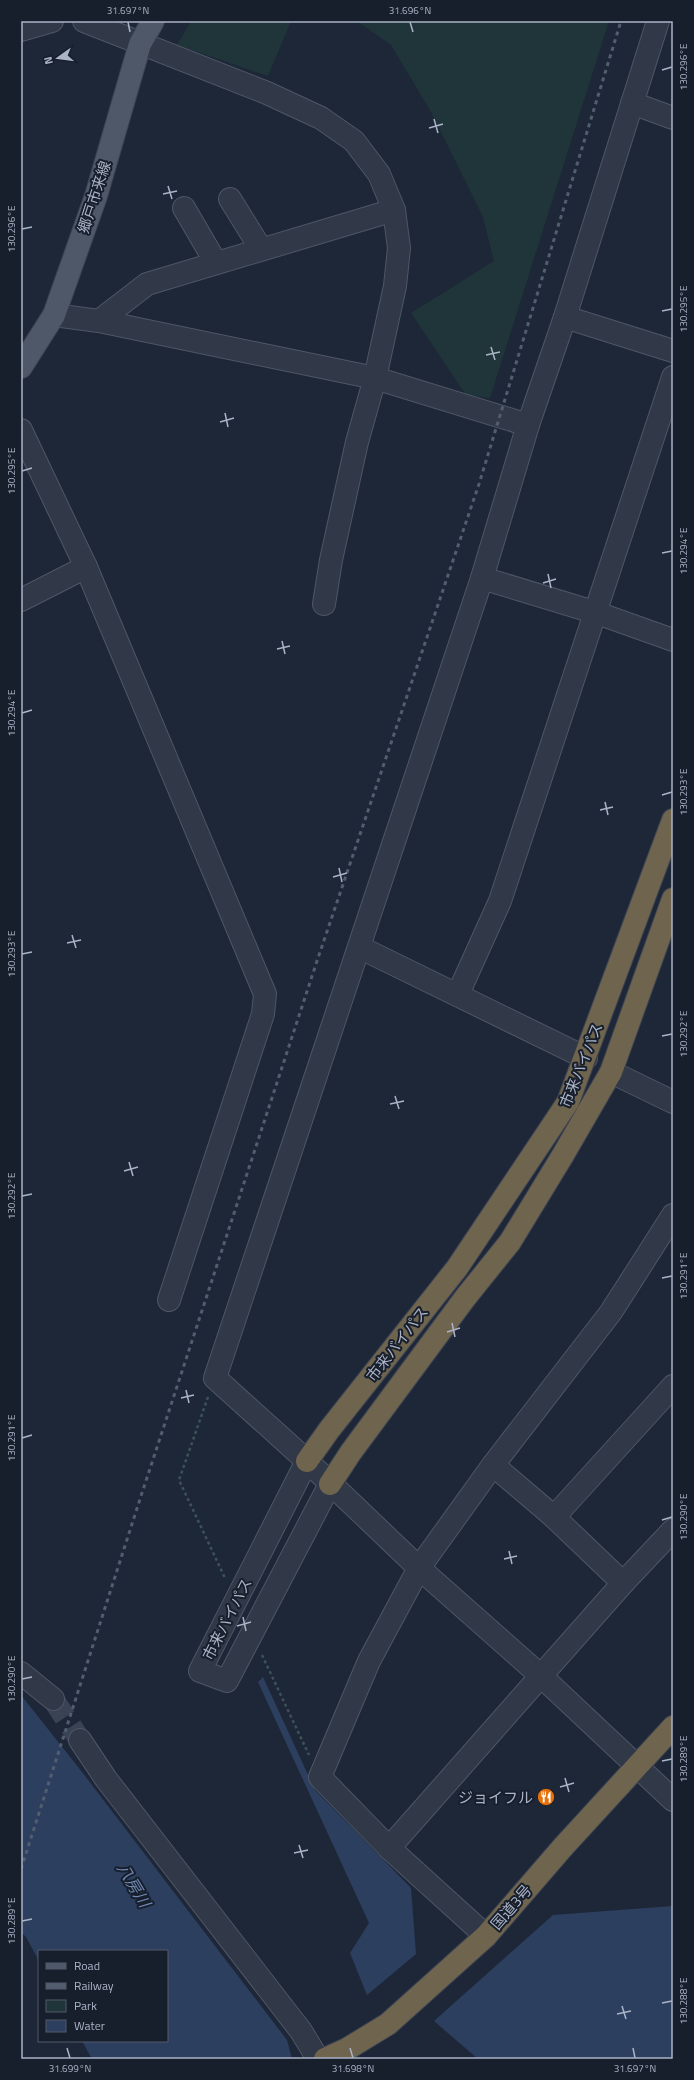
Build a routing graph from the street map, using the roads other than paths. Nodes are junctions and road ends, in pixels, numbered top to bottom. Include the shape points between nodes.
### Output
1 (52, 21) edge
2 (84, 21) edge
3 (153, 21) edge
4 (658, 21) edge
5 (21, 30) edge
6 (140, 44) junction
7 (632, 103) junction
8 (673, 118) edge
9 (230, 199) dead end
10 (184, 208) dead end
11 (394, 210) junction
12 (261, 249) junction
13 (216, 263) junction
14 (54, 315) junction
15 (565, 317) junction
16 (99, 321) junction
17 (673, 350) edge
18 (21, 367) edge
19 (673, 377) edge
20 (375, 378) junction
21 (528, 425) junction
22 (21, 430) edge
23 (86, 567) junction
24 (482, 578) junction
25 (21, 600) edge
26 (324, 604) dead end
27 (597, 612) junction
28 (673, 640) edge
29 (673, 820) edge
30 (673, 898) edge
31 (359, 947) junction
32 (458, 994) junction
33 (586, 1058) junction
34 (611, 1072) junction
35 (673, 1102) edge
36 (670, 1230) edge
37 (169, 1300) dead end
38 (673, 1386) edge
39 (307, 1461) junction
40 (493, 1465) junction
41 (330, 1484) junction
42 (554, 1517) junction
43 (673, 1530) edge
44 (419, 1568) junction
45 (623, 1582) junction
46 (21, 1673) edge
47 (541, 1676) junction
48 (53, 1699) tunnel mouth
49 (673, 1728) edge
50 (80, 1740) tunnel mouth
51 (638, 1766) junction
52 (673, 1800) edge
53 (389, 1848) junction
54 (482, 1939) junction
55 (318, 2059) edge
56 (325, 2059) edge

1 - 5 street
2 - 6 street
3 - 6 main road, 郷戸市来線
4 - 7 street
6 - 11 street via 268,93 321,118 354,141 379,174
6 - 14 main road, 郷戸市来線 via 96,196
7 - 8 street
7 - 15 street
9 - 12 street
10 - 13 street
11 - 12 street
11 - 20 street via 399,248 395,286
12 - 13 street
13 - 16 street via 147,284
14 - 16 street
14 - 18 main road, 郷戸市来線
15 - 17 street
15 - 21 street
16 - 20 street
19 - 27 street
20 - 21 street
20 - 26 street via 357,442
21 - 24 street
22 - 23 street
23 - 25 street
23 - 37 street via 265,994 263,1014
24 - 27 street
24 - 31 street
27 - 28 street
27 - 32 street via 500,900
29 - 33 highway, 市来バイパス
30 - 34 highway, 市来バイパス
31 - 32 street
31 - 39 street via 215,1378
32 - 33 street
33 - 39 highway, 市来バイパス via 568,1102 457,1268
34 - 35 street
34 - 41 highway, 市来バイパス via 510,1242 465,1298
36 - 40 street via 611,1312
38 - 42 street
39 - 41 street
39 - 41 street, 市来バイパス via 200,1671 227,1681
40 - 42 street
40 - 44 street
41 - 44 street
42 - 45 street
43 - 45 street
44 - 47 street
44 - 53 street via 369,1662 320,1777
45 - 47 street
46 - 48 street
47 - 51 street
47 - 53 street
49 - 51 highway, 国道3号
50 - 55 street via 106,1779 301,2031
51 - 52 street
51 - 54 highway, 国道3号 via 562,1847
53 - 54 street
54 - 56 highway, 国道3号 via 388,2024

